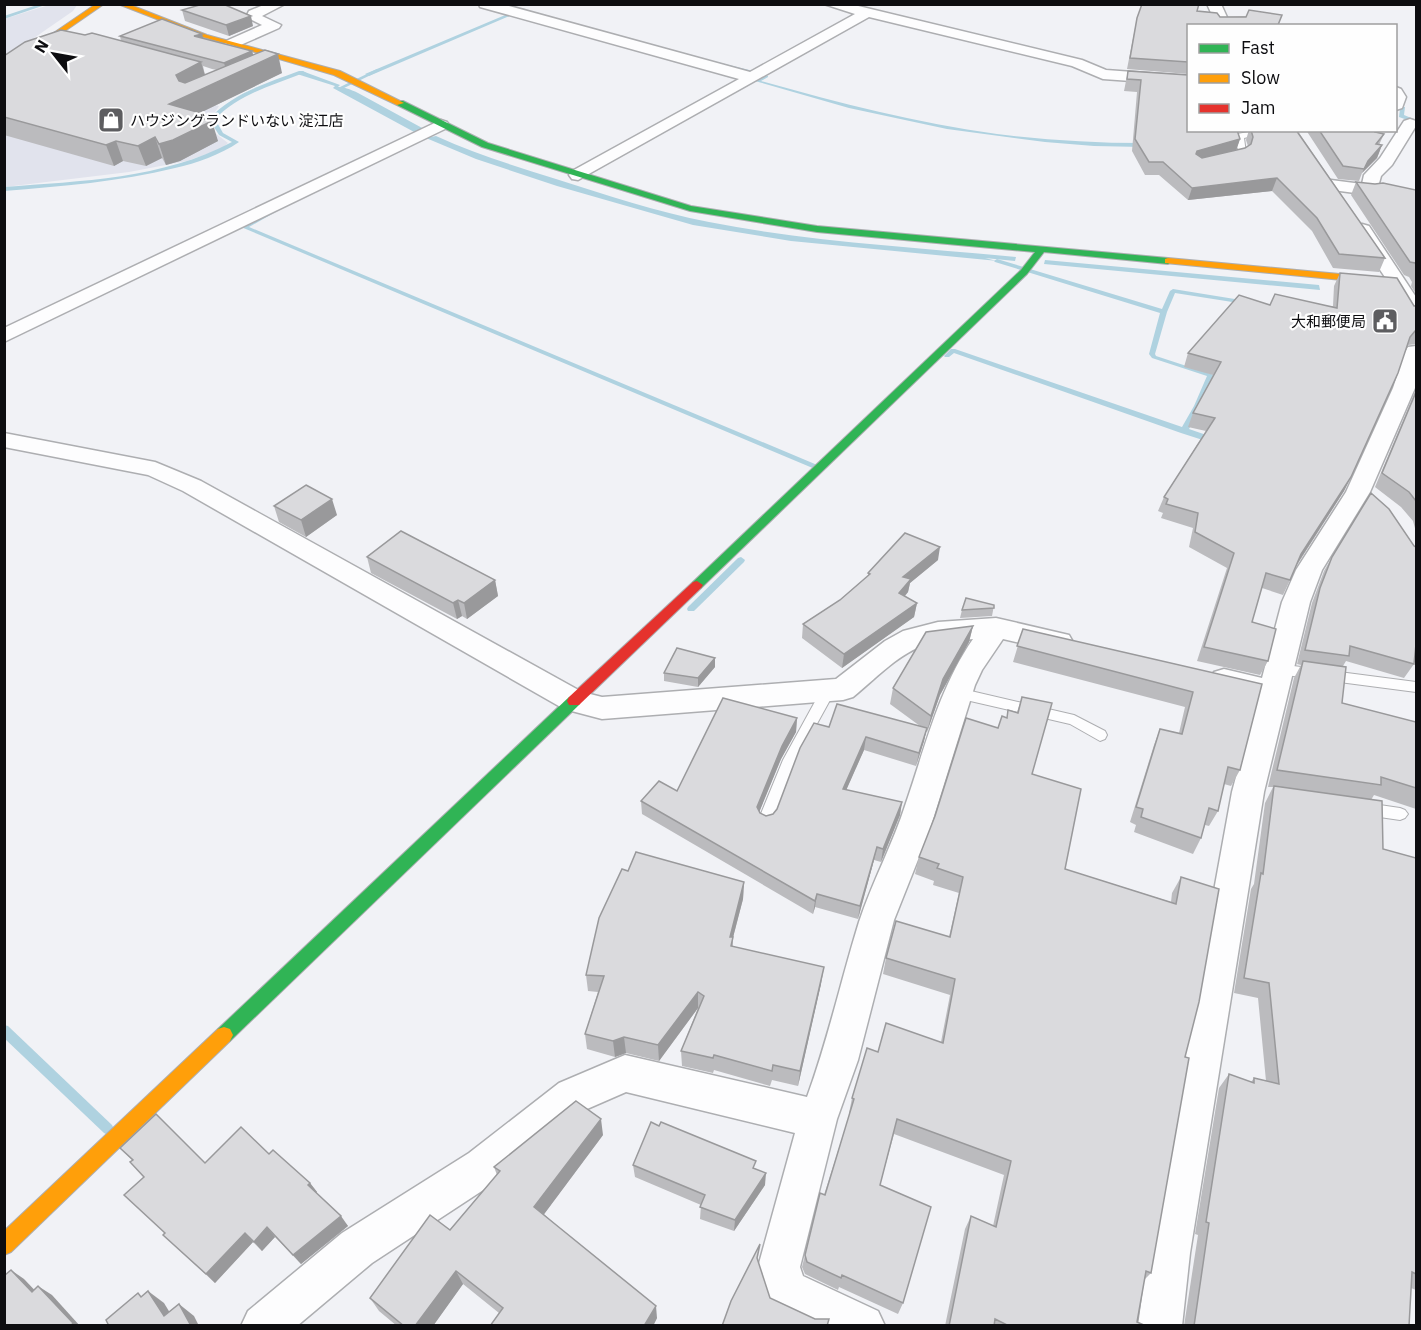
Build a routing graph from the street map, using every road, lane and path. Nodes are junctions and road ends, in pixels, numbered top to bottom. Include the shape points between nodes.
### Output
1 (101, 4) edge
2 (121, 4) edge
3 (279, 4) edge
4 (485, 4) edge
5 (830, 4) edge
6 (1214, 4) edge
7 (867, 13) junction
8 (164, 22) junction
9 (1223, 24) edge
10 (143, 30) edge
11 (231, 44) junction
12 (279, 58) junction
13 (259, 66) edge
14 (4, 71) edge
15 (753, 78) junction
16 (1187, 81) edge
17 (1407, 123) edge
18 (441, 125) junction
19 (1265, 132) edge
20 (1217, 162) edge
21 (1319, 167) edge
22 (578, 175) junction
23 (1331, 185) junction
24 (1040, 251) junction
25 (1407, 290) edge
26 (1416, 314) edge
27 (4, 336) edge
28 (1416, 352) edge
29 (4, 440) edge
30 (996, 628) junction
31 (1088, 649) edge
32 (1199, 675) edge
33 (1275, 680) junction
34 (1416, 687) edge
35 (828, 691) junction
36 (958, 693) junction
37 (574, 701) junction
38 (1100, 735) dead end
39 (1353, 807) edge
40 (1400, 814) dead end
41 (766, 821) edge
42 (818, 1119) junction
43 (4, 1245) edge
44 (263, 1326) edge
45 (863, 1326) edge
46 (1160, 1326) edge

1 - 14 main road
2 - 8 main road
3 - 11 street via 253,17 274,26
4 - 15 street
5 - 7 street
6 - 9 street
7 - 15 street
7 - 16 street via 1077,63 1103,74
8 - 10 street
8 - 11 main road
11 - 12 main road
12 - 13 street
12 - 18 main road via 338,73
15 - 22 street
17 - 23 street via 1386,161 1373,175 1370,190
18 - 22 main road via 485,145
18 - 27 street
19 - 20 lane via 1240,136 1242,154
21 - 23 street
22 - 24 main road via 690,208 746,219
23 - 25 street
24 - 25 main road
24 - 37 main road via 1024,272
25 - 26 street
28 - 33 street via 1368,497 1309,570
29 - 37 street via 155,469 192,486
30 - 31 street
30 - 35 street via 913,638 843,689
30 - 36 street via 969,667
32 - 33 street
33 - 34 lane
33 - 46 street via 1169,1253
35 - 37 street via 602,708
35 - 41 lane via 799,742
36 - 38 lane via 1074,720
36 - 42 street via 913,832 877,920 839,1060
37 - 43 main road
39 - 40 lane
42 - 44 street via 625,1073 573,1096 483,1167 357,1248
42 - 45 street via 779,1268 785,1290

